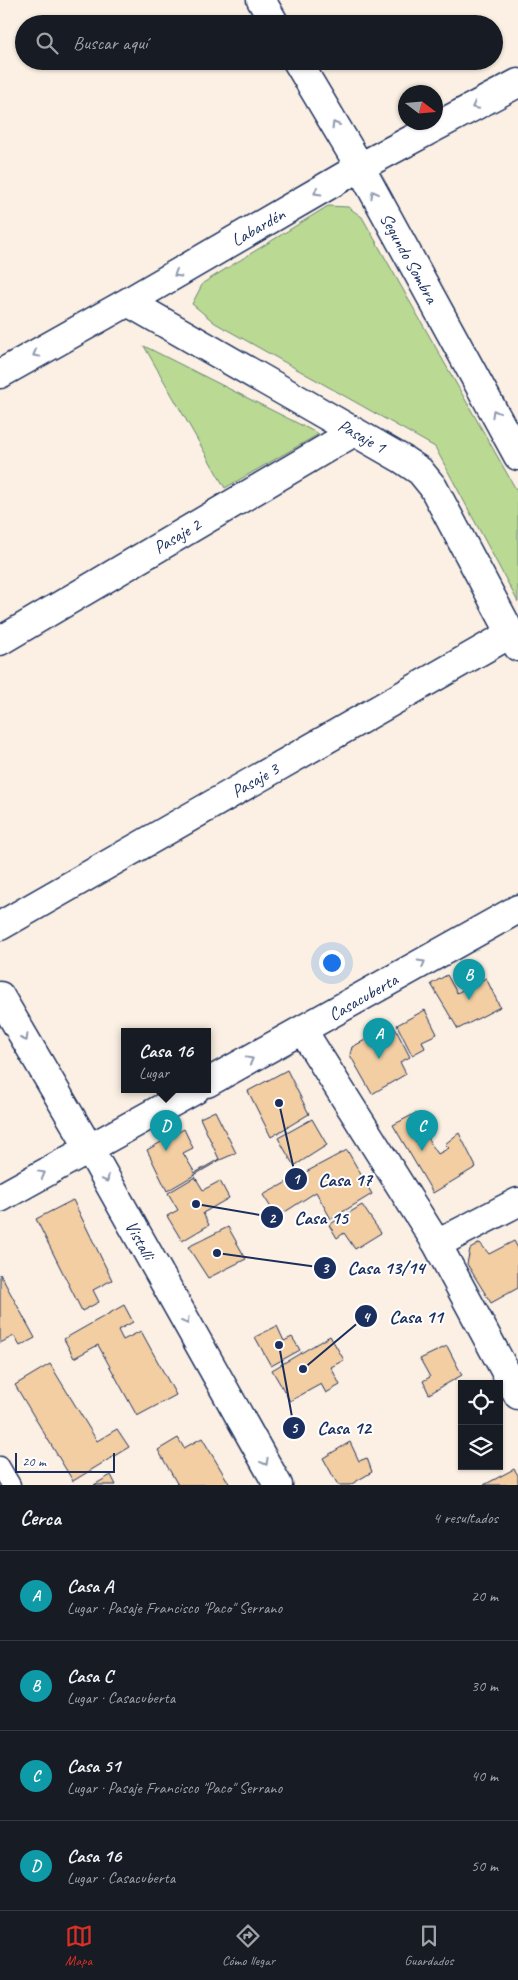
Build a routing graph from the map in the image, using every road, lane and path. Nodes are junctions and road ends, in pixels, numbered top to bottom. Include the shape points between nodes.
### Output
1 (261, 0) edge
2 (270, 15) edge
3 (302, 70) edge
4 (518, 83) edge
5 (360, 167) junction
6 (128, 302) junction
7 (0, 374) edge
8 (354, 432) junction
9 (518, 456) edge
10 (514, 640) edge
11 (0, 641) edge
12 (518, 909) edge
13 (0, 926) edge
14 (0, 996) edge
15 (303, 1031) junction
16 (211, 1081) edge
17 (190, 1093) edge
18 (89, 1148) junction
19 (0, 1198) edge
20 (518, 1202) edge
21 (437, 1244) junction
22 (518, 1395) edge
23 (0, 1466) edge
24 (11, 1485) edge
25 (278, 1485) edge

1 - 2 street
5 -> 3 street, Segundo Sombra
4 -> 5 street, Labardén
5 -> 6 street, Labardén
9 -> 5 street, Segundo Sombra
6 -> 7 street, Labardén
6 - 8 street, Pasaje 1
8 - 10 street, Pasaje 1 via 420,471 433,487
8 - 11 street, Pasaje 2
10 - 13 street, Pasaje 3
15 -> 12 street, Casacuberta
14 -> 18 street, Vistalli
16 -> 15 street, Casacuberta
15 - 21 street
17 - 18 street
19 -> 18 street
18 -> 25 street, Vistalli
20 - 21 street
21 - 22 street
23 - 24 lane

